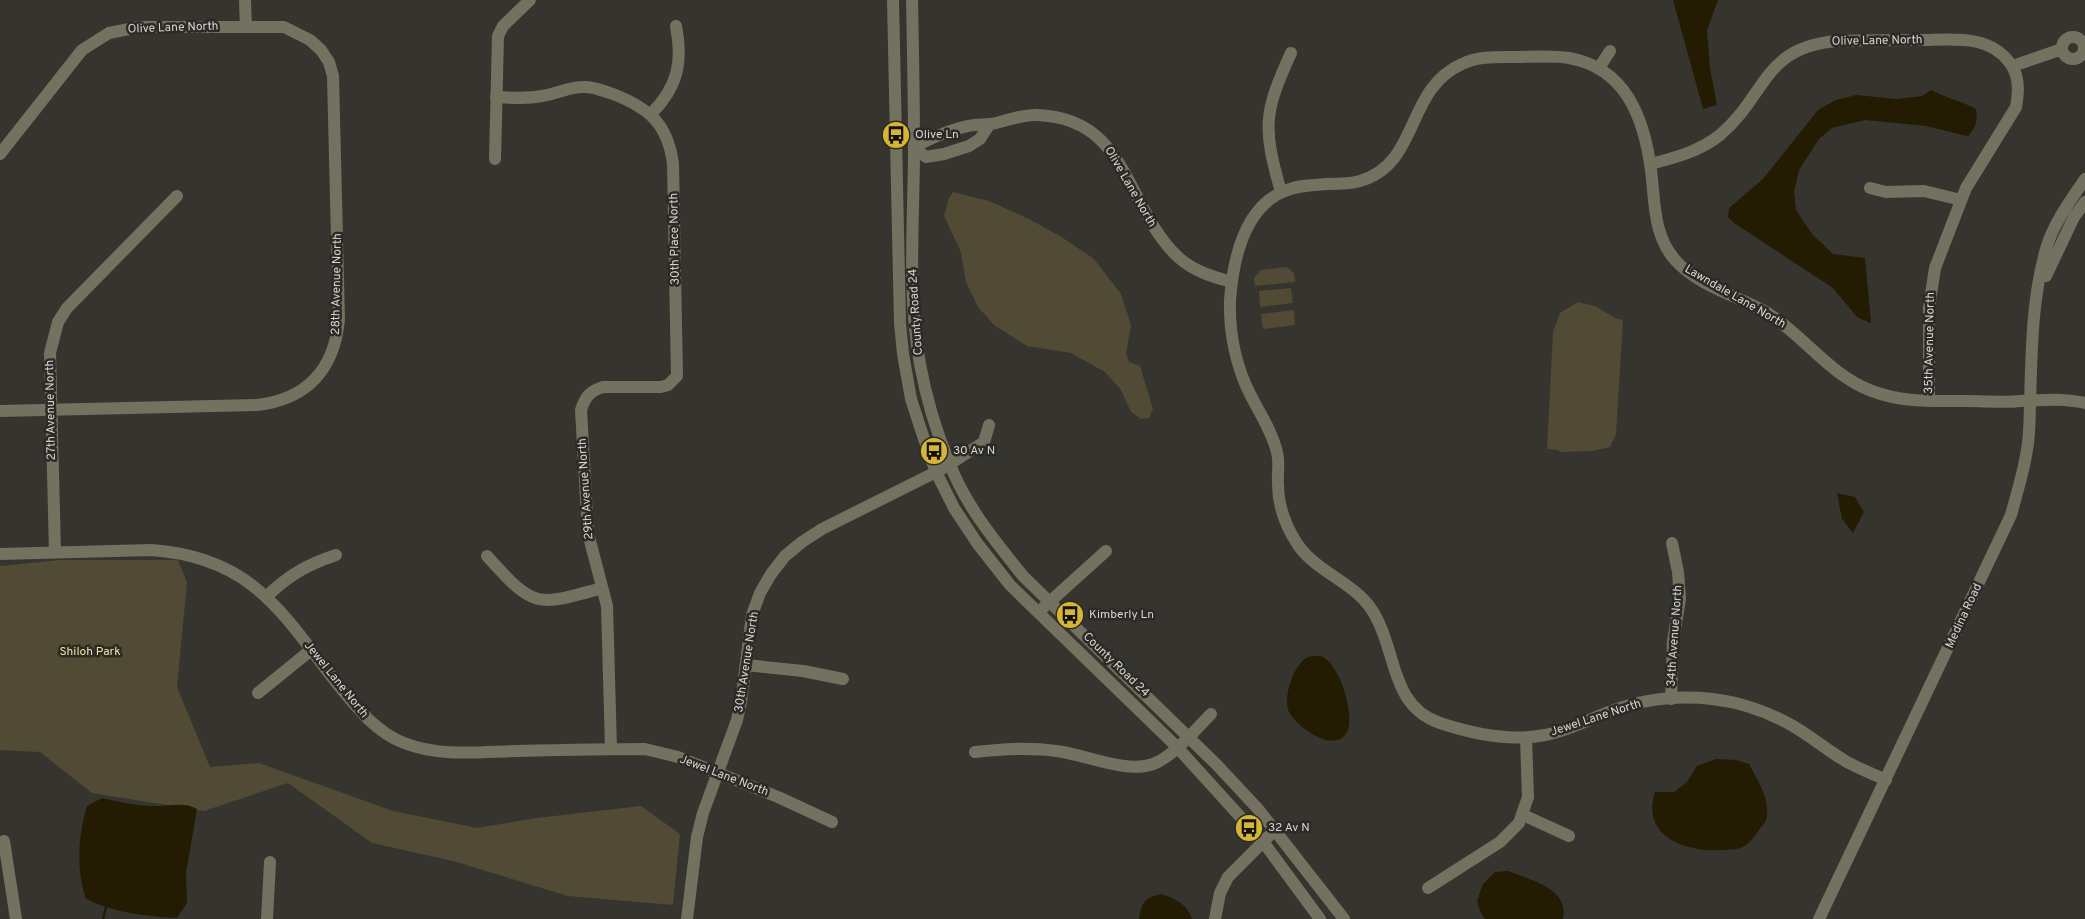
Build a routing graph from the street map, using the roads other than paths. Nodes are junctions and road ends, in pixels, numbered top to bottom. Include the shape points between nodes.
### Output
1 (245, 0) edge
2 (530, 0) edge
3 (893, 0) edge
4 (912, 0) edge
5 (676, 26) dead end
6 (246, 27) junction
7 (2062, 49) dead end
8 (1610, 51) dead end
9 (1771, 51) dead end
10 (1291, 53) dead end
11 (1780, 61) junction
12 (2013, 66) junction
13 (1599, 68) junction
14 (335, 91) joint
15 (496, 97) junction
16 (651, 114) junction
17 (989, 124) junction
18 (895, 148) junction
19 (914, 148) junction
20 (0, 154) edge
21 (495, 159) dead end
22 (1650, 164) junction
23 (2085, 179) edge
24 (1870, 188) dead end
25 (1281, 192) junction
26 (177, 196) dead end
27 (1961, 200) junction
28 (2085, 202) edge
29 (1232, 282) junction
30 (2037, 294) junction
31 (603, 388) joint
32 (1929, 401) junction
33 (2029, 401) junction
34 (2085, 403) edge
35 (51, 410) junction
36 (0, 411) edge
37 (989, 425) dead end
38 (942, 468) junction
39 (1672, 543) dead end
40 (1106, 550) dead end
41 (55, 552) junction
42 (0, 554) edge
43 (336, 555) dead end
44 (487, 556) dead end
45 (602, 588) junction
46 (266, 597) junction
47 (1050, 602) junction
48 (1039, 613) junction
49 (311, 650) junction
50 (746, 665) junction
51 (843, 678) dead end
52 (258, 693) dead end
53 (1671, 699) junction
54 (1211, 714) dead end
55 (1189, 735) junction
56 (1526, 738) junction
57 (1177, 747) junction
58 (611, 749) junction
59 (975, 752) dead end
60 (718, 773) junction
61 (1886, 780) junction
62 (1523, 815) junction
63 (832, 822) dead end
64 (1275, 830) junction
65 (1569, 836) dead end
66 (4, 841) dead end
67 (1264, 843) junction
68 (270, 862) dead end
69 (1428, 888) dead end
70 (16, 919) edge
71 (267, 919) edge
72 (687, 919) edge
73 (1215, 919) edge
74 (1320, 919) edge
75 (1344, 919) edge
76 (1819, 919) edge

1 - 6 street
2 - 15 street via 503,26 498,36
3 - 18 street, County Road 24
4 - 19 street, County Road 24
5 - 16 street via 679,43 676,78 669,94
6 - 14 street, Olive Lane North via 284,27 310,40 329,62
6 - 20 street, Olive Lane North via 138,27 108,33 82,50 72,61
7 - 12 street
8 - 13 street
9 - 11 street
10 - 25 street via 1272,98 1268,118 1268,138
11 - 12 street, Olive Lane North via 1803,47 1820,42 1969,40 1994,47
11 - 22 street, Olive Lane North via 1738,117 1719,136 1684,154
12 - 27 street, 35th Avenue North via 2018,86 2016,107 1981,161
13 - 22 street via 1627,92 1642,127
13 - 25 street via 1562,57 1494,57 1463,63 1427,93 1407,139 1388,165 1360,181
14 - 35 street, 28th Avenue North via 338,320 337,338 321,372 308,386 276,403
15 - 16 street via 544,96 586,86 627,100
15 - 21 street
16 - 31 street, 30th Place North via 667,137 673,164 677,376 661,387
17 - 19 street, Olive Lane North via 972,125 924,140
17 - 19 street via 980,139 956,151 926,157
17 - 29 street, Olive Lane North via 1035,114 1068,119 1091,131 1114,156 1155,229 1179,259 1213,278
18 - 19 street
18 - 38 street, County Road 24 via 903,354 911,398
19 - 38 street, County Road 24 via 912,270 915,328
22 - 32 street, Lawndale Lane North via 1660,236 1687,271 1766,313 1853,382 1908,401
23 - 30 street, Medina Road via 2060,217 2046,247
24 - 27 street via 1886,192 1924,191
25 - 29 street, Jewel Lane North via 1255,214
26 - 35 street, 27th Avenue North via 77,296 58,322 50,353
27 - 32 street, 35th Avenue North via 1941,248 1931,287
28 - 30 street, Medina Road via 2074,217
29 - 56 street, Jewel Lane North via 1231,330 1236,353 1241,374 1271,432 1279,458 1279,500 1292,536 1316,564 1358,592 1368,604 1380,624 1403,693 1421,714 1484,734
30 - 33 street, Medina Road
31 - 45 street, 29th Avenue North via 588,395 581,410 588,534
32 - 33 street, Lawndale Lane North
33 - 34 street, Lawndale Lane North via 2056,399
33 - 61 street, Medina Road via 2029,435 2011,515
35 - 36 street, 28th Avenue North
35 - 41 street, 27th Avenue North
37 - 38 street, 30th Avenue North via 984,442
38 - 47 street, County Road 24 via 998,545
38 - 48 street, County Road 24 via 954,508 977,543 1010,585
38 - 50 street, 30th Avenue North via 822,529 786,556 760,593 752,615
39 - 53 street, 34th Avenue North via 1680,599 1670,670
40 - 47 street
41 - 42 street, Jewel Lane North
41 - 46 street, Jewel Lane North via 151,550 191,555 221,564
43 - 46 street via 298,571
44 - 45 street via 512,584 535,599 562,599
45 - 58 street, 29th Avenue North via 608,614
46 - 49 street, Jewel Lane North
47 - 48 street
47 - 55 street, County Road 24
48 - 57 street, County Road 24
49 - 52 street
49 - 58 street, Jewel Lane North via 370,722 403,742 440,752
50 - 51 street
50 - 60 street, 30th Avenue North via 742,702
53 - 56 street, Jewel Lane North via 1629,705 1570,728
53 - 61 street, Jewel Lane North via 1712,699 1765,713 1790,724 1843,760
54 - 55 street
55 - 57 street
55 - 64 street, County Road 24
56 - 62 street via 1529,784
57 - 59 street via 1164,759 1141,767 1038,749
57 - 67 street, County Road 24
58 - 60 street, Jewel Lane North via 662,752
60 - 63 street, Jewel Lane North
60 - 72 street, 30th Avenue North via 697,837
61 - 76 street, Medina Road
62 - 65 street
62 - 69 street via 1500,842
64 - 67 street
64 - 75 street, County Road 24
66 - 70 street
67 - 73 street via 1228,877 1220,893
67 - 74 street, County Road 24
68 - 71 street

